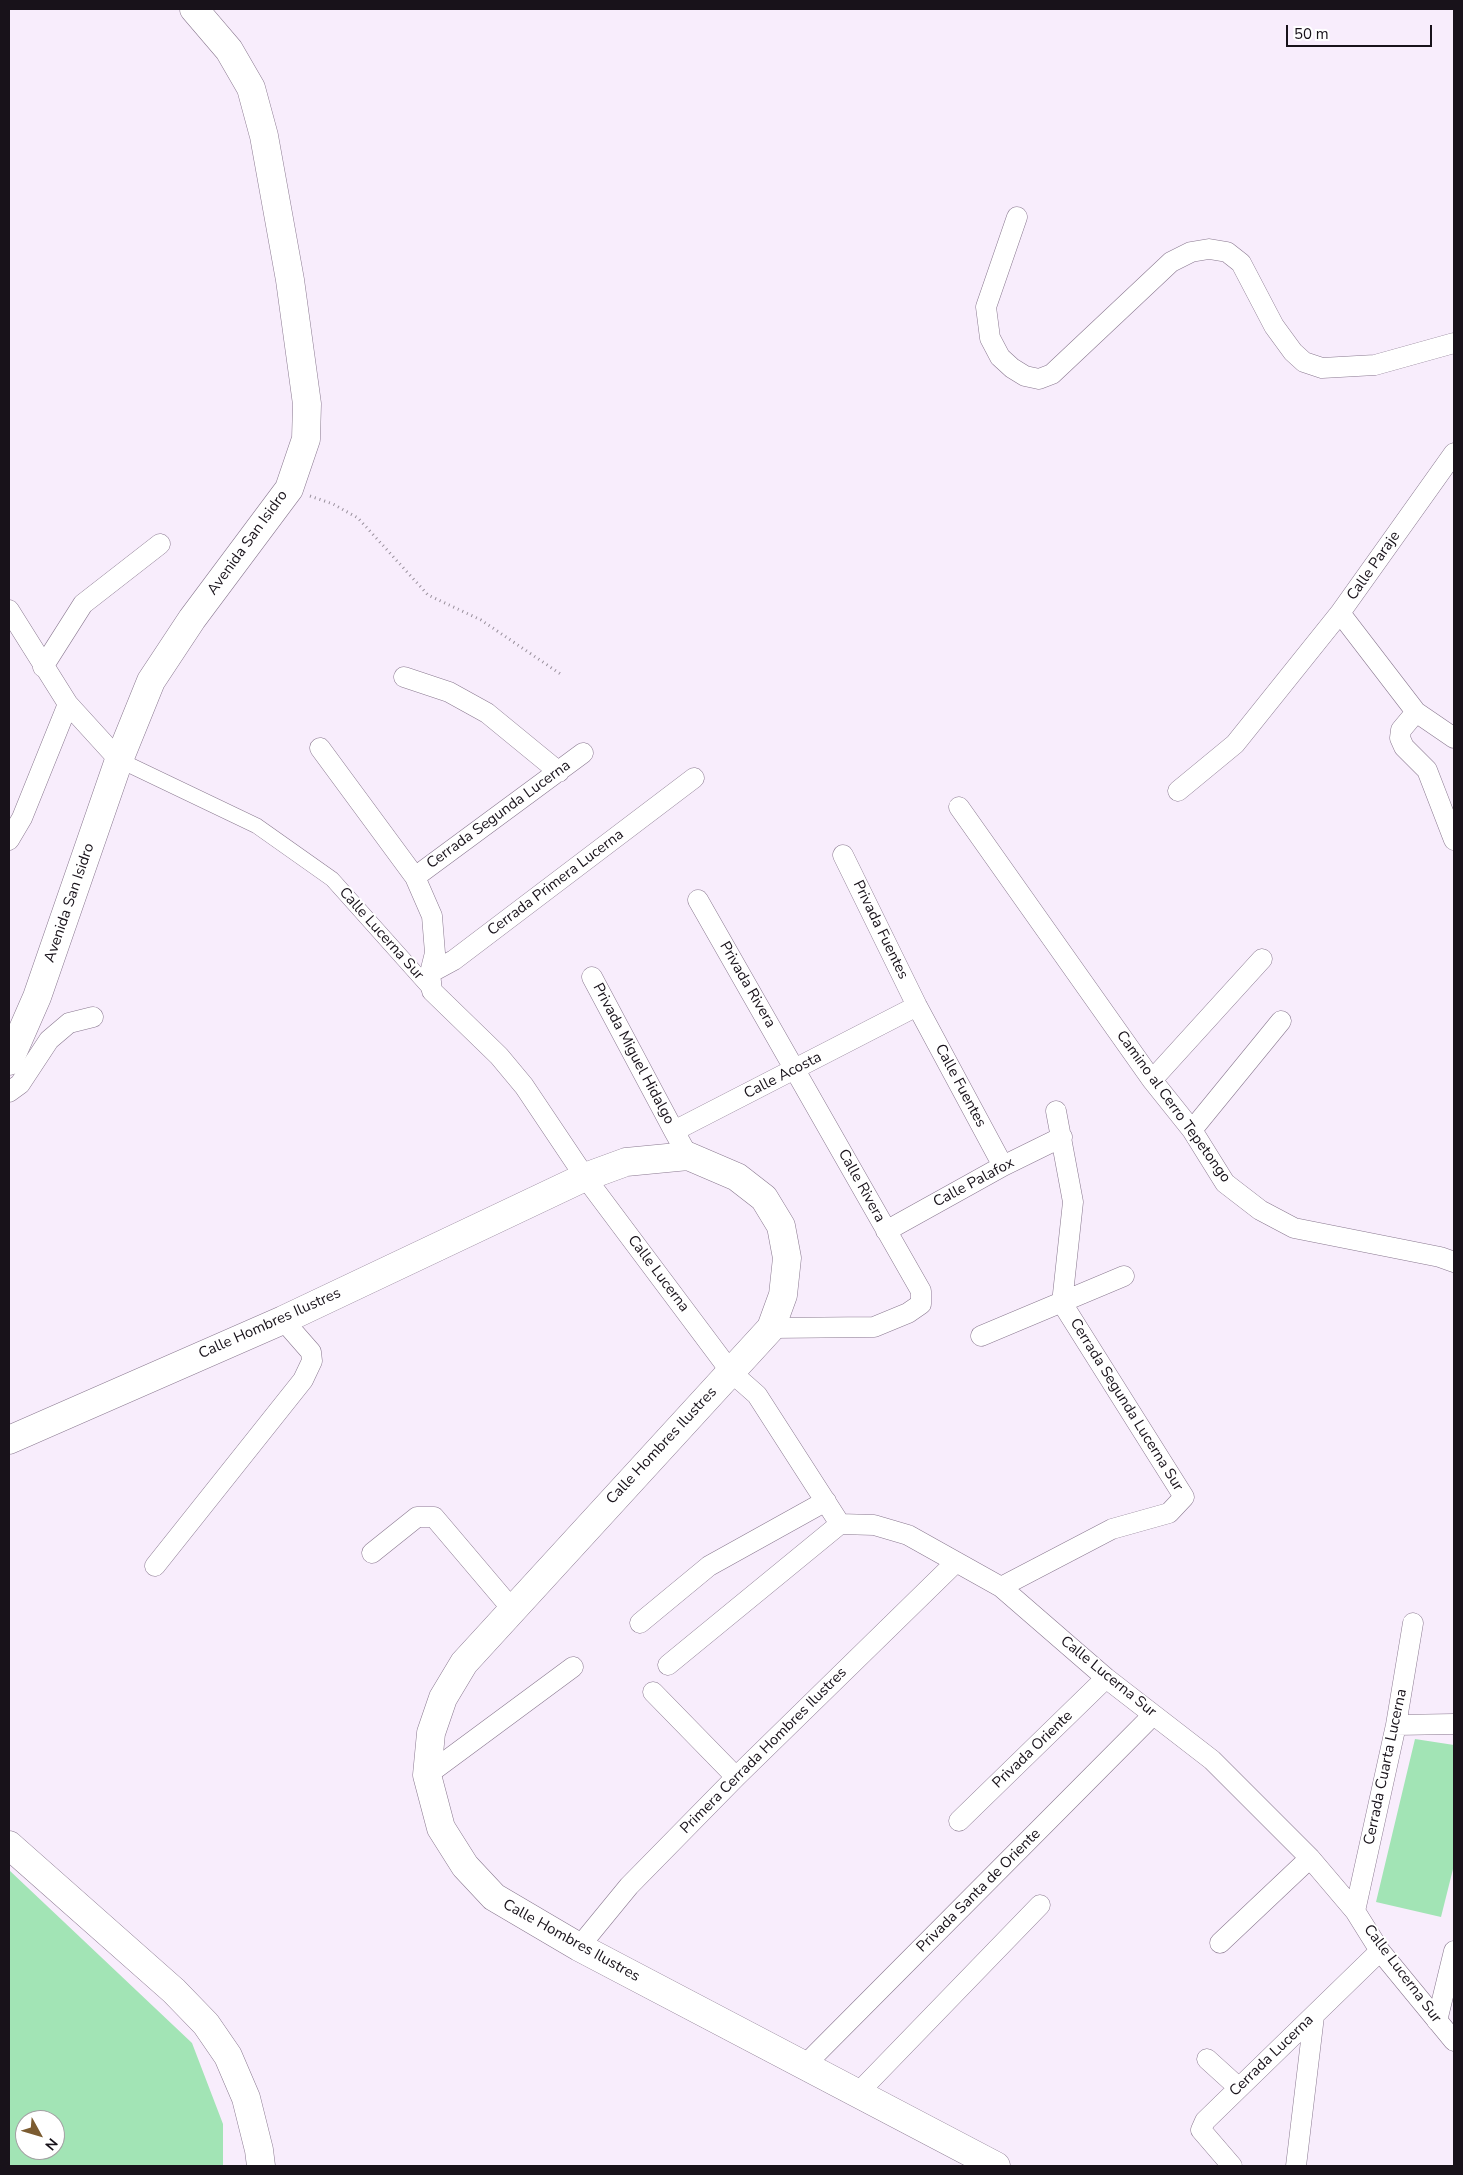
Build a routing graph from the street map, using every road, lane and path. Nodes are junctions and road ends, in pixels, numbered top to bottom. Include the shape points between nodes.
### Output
1 (194, 9) edge
2 (1017, 217) dead end
3 (1454, 343) edge
4 (1454, 453) edge
5 (289, 488) junction
6 (160, 544) dead end
7 (9, 610) edge
8 (1340, 613) junction
9 (43, 667) junction
10 (562, 675) dead end
11 (404, 677) dead end
12 (68, 704) junction
13 (1416, 712) junction
14 (1454, 738) edge
15 (320, 748) dead end
16 (583, 753) dead end
17 (119, 760) junction
18 (559, 772) junction
19 (694, 778) dead end
20 (1178, 790) dead end
21 (959, 807) dead end
22 (9, 840) edge
23 (1454, 840) edge
24 (843, 855) dead end
25 (415, 877) junction
26 (698, 900) dead end
27 (1262, 959) dead end
28 (592, 977) dead end
29 (431, 982) junction
30 (917, 1006) junction
31 (93, 1017) dead end
32 (1282, 1021) dead end
33 (9, 1061) edge
34 (796, 1070) junction
35 (1152, 1080) junction
36 (9, 1092) edge
37 (1056, 1111) dead end
38 (1192, 1130) junction
39 (674, 1131) junction
40 (1062, 1137) junction
41 (688, 1156) junction
42 (1003, 1166) junction
43 (585, 1177) junction
44 (886, 1231) junction
45 (1454, 1262) edge
46 (1124, 1276) dead end
47 (1062, 1303) junction
48 (283, 1320) junction
49 (771, 1328) junction
50 (981, 1336) dead end
51 (731, 1372) junction
52 (9, 1440) edge
53 (826, 1501) junction
54 (840, 1524) junction
55 (372, 1553) dead end
56 (955, 1563) junction
57 (155, 1566) dead end
58 (1001, 1587) junction
59 (512, 1609) junction
60 (640, 1623) dead end
61 (1413, 1623) dead end
62 (668, 1665) dead end
63 (573, 1667) dead end
64 (1106, 1678) junction
65 (653, 1692) dead end
66 (1154, 1715) junction
67 (1454, 1724) edge
68 (1396, 1725) junction
69 (427, 1775) junction
70 (736, 1777) junction
71 (959, 1821) dead end
72 (9, 1845) edge
73 (1310, 1858) junction
74 (1040, 1905) dead end
75 (1355, 1911) junction
76 (1220, 1943) dead end
77 (579, 1946) junction
78 (1380, 1951) junction
79 (1454, 1951) edge
80 (1314, 2016) junction
81 (1437, 2021) junction
82 (1454, 2041) edge
83 (1207, 2059) dead end
84 (804, 2066) junction
85 (1239, 2088) junction
86 (857, 2094) junction
87 (261, 2166) edge
88 (996, 2166) edge
89 (1232, 2166) edge
90 (1296, 2166) edge

1 - 5 main road, Avenida San Isidro via 229,50 251,88 264,136 290,280 307,404 306,439
2 - 3 street via 986,307 990,338 1000,357 1025,376 1039,379 1052,374 1171,262 1191,252 1209,250 1228,252 1241,263 1274,326 1304,362 1322,368 1375,366
4 - 8 street, Calle Paraje
5 - 10 path via 334,504 358,518 428,595 481,620
5 - 17 main road, Avenida San Isidro via 192,619 151,681
6 - 9 street via 83,604
7 - 9 street
8 - 13 street, Calle Paraje
8 - 20 street via 1235,744
9 - 12 street
11 - 18 street via 448,692 487,713
12 - 17 street
12 - 22 street via 22,818
13 - 14 street, Calle Paraje
13 - 23 street via 1401,730 1400,738 1404,747 1427,770
15 - 25 street
16 - 18 street, Cerrada Segunda Lucerna
17 - 29 street, Calle Lucerna Sur via 257,826 332,879
17 - 33 main road, Avenida San Isidro via 37,997
18 - 25 street, Cerrada Segunda Lucerna
19 - 29 street, Cerrada Primera Lucerna via 454,960
21 - 35 street, Camino al Cerro Tepetongo
24 - 30 street, Privada Fuentes
25 - 29 street via 432,916 434,953
26 - 34 street, Privada Rivera
27 - 35 street
28 - 39 street, Privada Miguel Hidalgo
29 - 43 street, Calle Lucerna Sur via 524,1086
30 - 34 street, Calle Acosta
30 - 42 street, Calle Fuentes
31 - 36 street via 69,1023 49,1040 20,1084
32 - 38 street
34 - 39 street, Calle Acosta
34 - 44 street, Calle Rivera
35 - 38 street, Camino al Cerro Tepetongo
37 - 40 street, Cerrada Segunda Lucerna Sur
38 - 45 street, Camino al Cerro Tepetongo via 1225,1183 1260,1210 1294,1228 1440,1256
39 - 41 street
40 - 42 street, Calle Palafox
40 - 47 street, Cerrada Segunda Lucerna Sur via 1073,1202
41 - 43 main road, Calle Hombres Ilustres via 626,1162
41 - 49 main road, Calle Hombres Ilustres via 737,1177 764,1198 781,1226 787,1258 783,1295
42 - 44 street, Calle Palafox
43 - 48 main road, Calle Hombres Ilustres
43 - 51 street, Calle Lucerna
44 - 49 street, Calle Rivera via 921,1290 921,1304 874,1328
46 - 47 street
47 - 50 street
47 - 58 street, Cerrada Segunda Lucerna Sur via 1184,1497 1169,1513 1112,1528
48 - 52 main road, Calle Hombres Ilustres
48 - 57 street via 311,1352 312,1361 303,1380
49 - 51 main road, Calle Hombres Ilustres
51 - 53 street via 757,1395
51 - 59 main road, Calle Hombres Ilustres
53 - 54 street
53 - 60 street via 709,1566
54 - 56 street, Calle Lucerna Sur via 874,1526 908,1535
54 - 62 street
55 - 59 street via 417,1517 434,1517
56 - 58 street, Calle Lucerna Sur
56 - 70 street, Primera Cerrada Hombres Ilustres
58 - 64 street, Calle Lucerna Sur
59 - 69 main road, Calle Hombres Ilustres via 464,1663 443,1698 431,1733
61 - 68 street, Cerrada Cuarta Lucerna
63 - 69 street
64 - 66 street, Calle Lucerna Sur
64 - 71 street, Privada Oriente
65 - 70 street
66 - 73 street, Calle Lucerna Sur via 1212,1760
66 - 84 street, Privada Santa de Oriente
67 - 68 street
68 - 75 street, Cerrada Cuarta Lucerna
69 - 77 main road, Calle Hombres Ilustres via 441,1828 465,1866 494,1898
70 - 77 street, Primera Cerrada Hombres Ilustres via 629,1886
72 - 87 main road via 174,1991 206,2024 228,2056 246,2098
73 - 75 street, Calle Lucerna Sur
73 - 76 street
74 - 86 street
75 - 78 street, Calle Lucerna Sur
77 - 84 main road, Calle Hombres Ilustres
78 - 80 street, Cerrada Lucerna
78 - 81 street, Calle Lucerna Sur
79 - 81 street
80 - 85 street, Cerrada Lucerna
80 - 90 street
81 - 82 street, Calle Lucerna Sur
83 - 85 street
84 - 86 main road, Calle Hombres Ilustres
85 - 89 street, Cerrada Lucerna via 1205,2121 1201,2130
86 - 88 main road, Calle Hombres Ilustres

